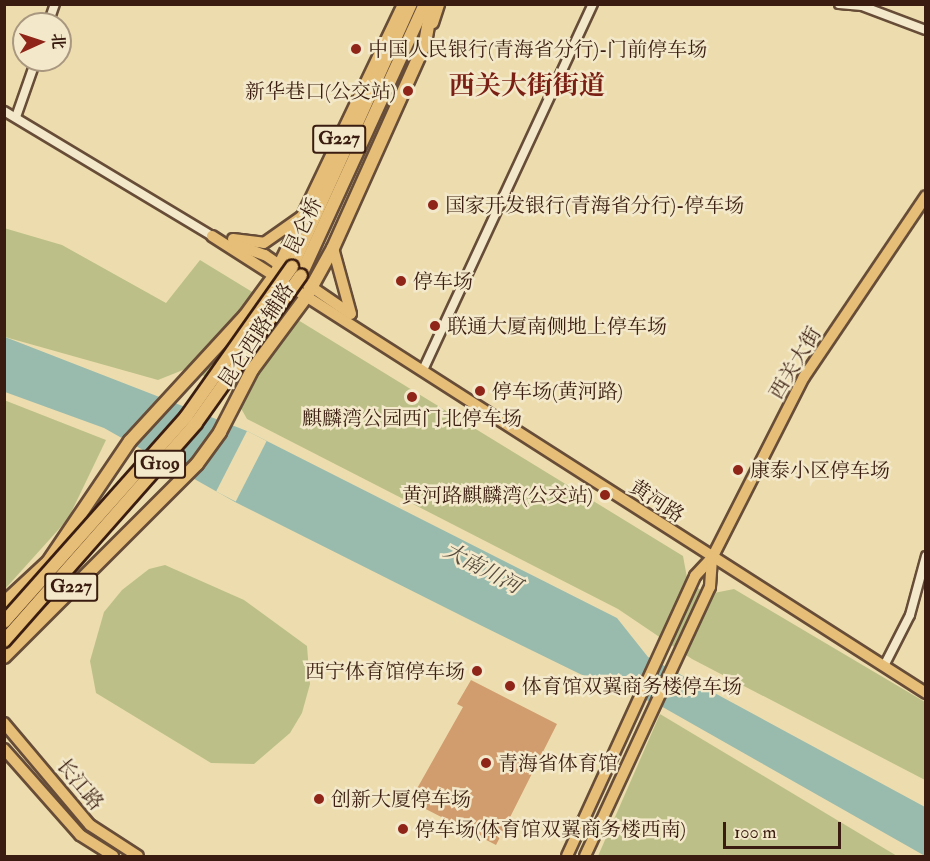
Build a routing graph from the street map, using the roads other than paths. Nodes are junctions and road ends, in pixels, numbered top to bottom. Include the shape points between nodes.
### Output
1 (398, 4) edge
2 (404, 4) edge
3 (411, 4) edge
4 (425, 4) edge
5 (432, 4) edge
6 (439, 4) edge
7 (593, 4) edge
8 (839, 4) edge
9 (848, 5) edge
10 (389, 29) junction
11 (926, 30) edge
12 (425, 43) junction
13 (397, 57) junction
14 (32, 72) edge
15 (4, 111) edge
16 (16, 117) junction
17 (926, 196) edge
18 (305, 213) junction
19 (212, 236) junction
20 (333, 248) junction
21 (278, 271) junction
22 (309, 292) junction
23 (351, 314) junction
24 (371, 336) junction
25 (423, 370) junction
26 (926, 556) edge
27 (712, 558) junction
28 (4, 603) edge
29 (4, 622) edge
30 (4, 641) edge
31 (4, 657) edge
32 (884, 666) junction
33 (926, 693) edge
34 (4, 723) edge
35 (4, 749) edge
36 (113, 856) edge
37 (138, 856) edge
38 (567, 856) edge
39 (585, 856) edge

1 - 10 main road
2 - 10 highway, 昆仑西路辅路 / G227
3 - 13 highway, G109
4 - 13 highway, G109
5 - 12 highway, 昆仑西路辅路 / G227
6 - 12 main road
7 - 25 street
8 - 9 street
9 - 11 street
10 - 18 highway, 昆仑西路辅路 / G227
12 - 20 highway, 昆仑西路辅路 / G227
13 - 29 highway, 昆仑桥 / G109, bridge via 292,267 186,417
13 - 30 highway, 昆仑桥 / G109, bridge via 301,275 196,423
14 - 16 street
15 - 16 street
16 - 19 street
17 - 27 main road, 西关大街 via 804,377
18 - 19 main road via 264,243
18 - 21 highway, 昆仑西路辅路 / G227
19 - 21 main road
20 - 22 highway, 昆仑西路辅路 / G227
20 - 23 main road
21 - 22 main road
21 - 28 highway, 昆仑西路辅路 / G227 via 202,364 130,441 87,511 48,562
22 - 23 main road
22 - 24 main road
22 - 31 highway, 昆仑西路辅路 / G227 via 252,370 197,464 138,517
23 - 24 main road
24 - 25 main road, 黄河路
25 - 27 main road, 黄河路
26 - 32 street via 910,615
27 - 32 main road, 黄河路
27 - 38 main road, 西关大街 via 695,576
27 - 39 main road, 西关大街 via 710,587
32 - 33 main road, 黄河路
34 - 37 main road, 长江路 via 90,825
35 - 36 main road, 长江路 via 81,835

